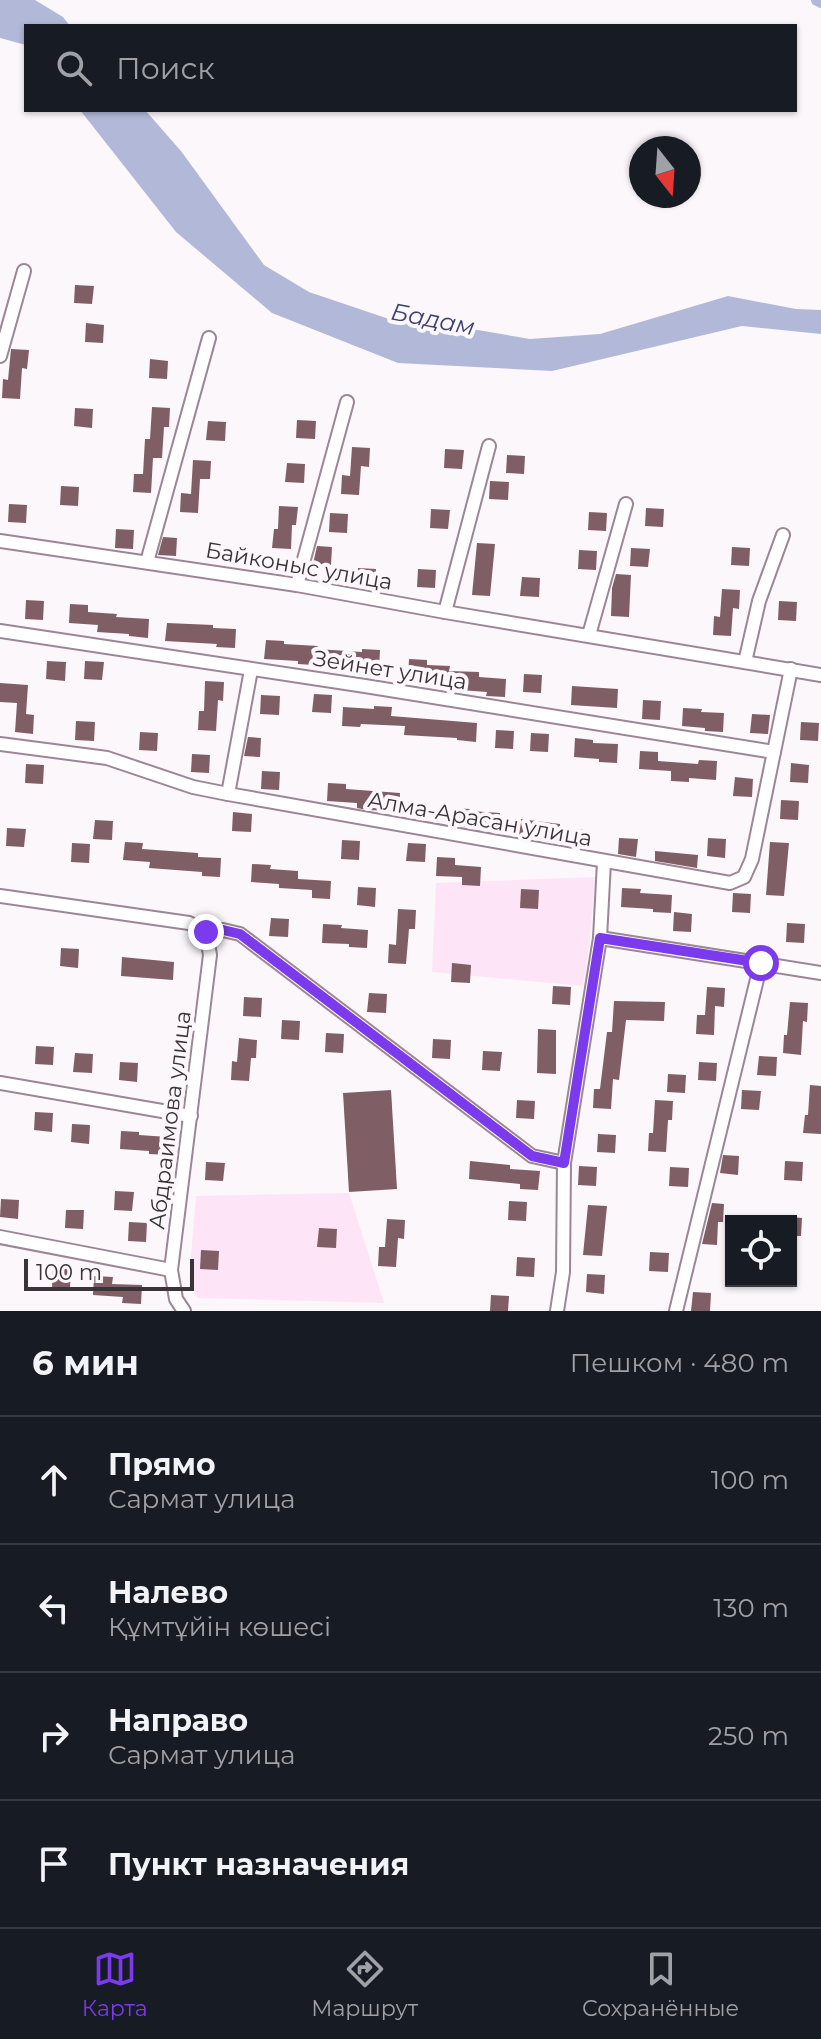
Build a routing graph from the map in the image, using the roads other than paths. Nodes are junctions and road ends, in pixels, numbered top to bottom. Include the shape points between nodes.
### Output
1 (24, 271) dead end
2 (209, 338) dead end
3 (0, 356) edge
4 (347, 402) dead end
5 (489, 446) dead end
6 (626, 504) dead end
7 (783, 535) dead end
8 (0, 541) edge
9 (147, 562) junction
10 (297, 585) junction
11 (445, 612) junction
12 (0, 631) edge
13 (589, 635) junction
14 (745, 662) junction
15 (791, 669) junction
16 (251, 670) junction
17 (821, 675) edge
18 (0, 744) edge
19 (774, 752) junction
20 (228, 794) junction
21 (604, 862) junction
22 (0, 896) edge
23 (206, 932) junction
24 (600, 938) junction
25 (761, 963) junction
26 (821, 973) edge
27 (0, 1083) edge
28 (191, 1116) junction
29 (564, 1163) junction
30 (0, 1237) edge
31 (171, 1270) junction
32 (184, 1311) edge
33 (557, 1311) edge
34 (676, 1311) edge

1 - 3 street
2 - 9 street
4 - 10 street
5 - 11 street
6 - 13 street
7 - 14 street via 759,601
8 - 9 street, Байконыс улица
9 - 10 street, Байконыс улица
10 - 11 street, Байконыс улица
11 - 13 street, Байконыс улица
12 - 16 street, Зейнет улица
13 - 14 street, Байконыс улица
14 - 15 street, Байконыс улица
15 - 17 street, Байконыс улица
15 - 19 street, Алма-Арасан улица
16 - 19 street, Зейнет улица
16 - 20 street
18 - 20 street, Алма-Арасан улица via 107,758
19 - 21 street, Алма-Арасан улица via 744,877 730,883
20 - 21 street, Алма-Арасан улица
21 - 24 street
22 - 23 street via 189,923
23 - 28 street, Абдраимова улица via 210,955
23 - 29 street via 240,934 532,1156
24 - 25 street
24 - 29 street
25 - 26 street
25 - 34 street
27 - 28 street
28 - 31 street, Абдраимова улица
29 - 33 street via 563,1272
30 - 31 street
31 - 32 street, Абдраимова улица

